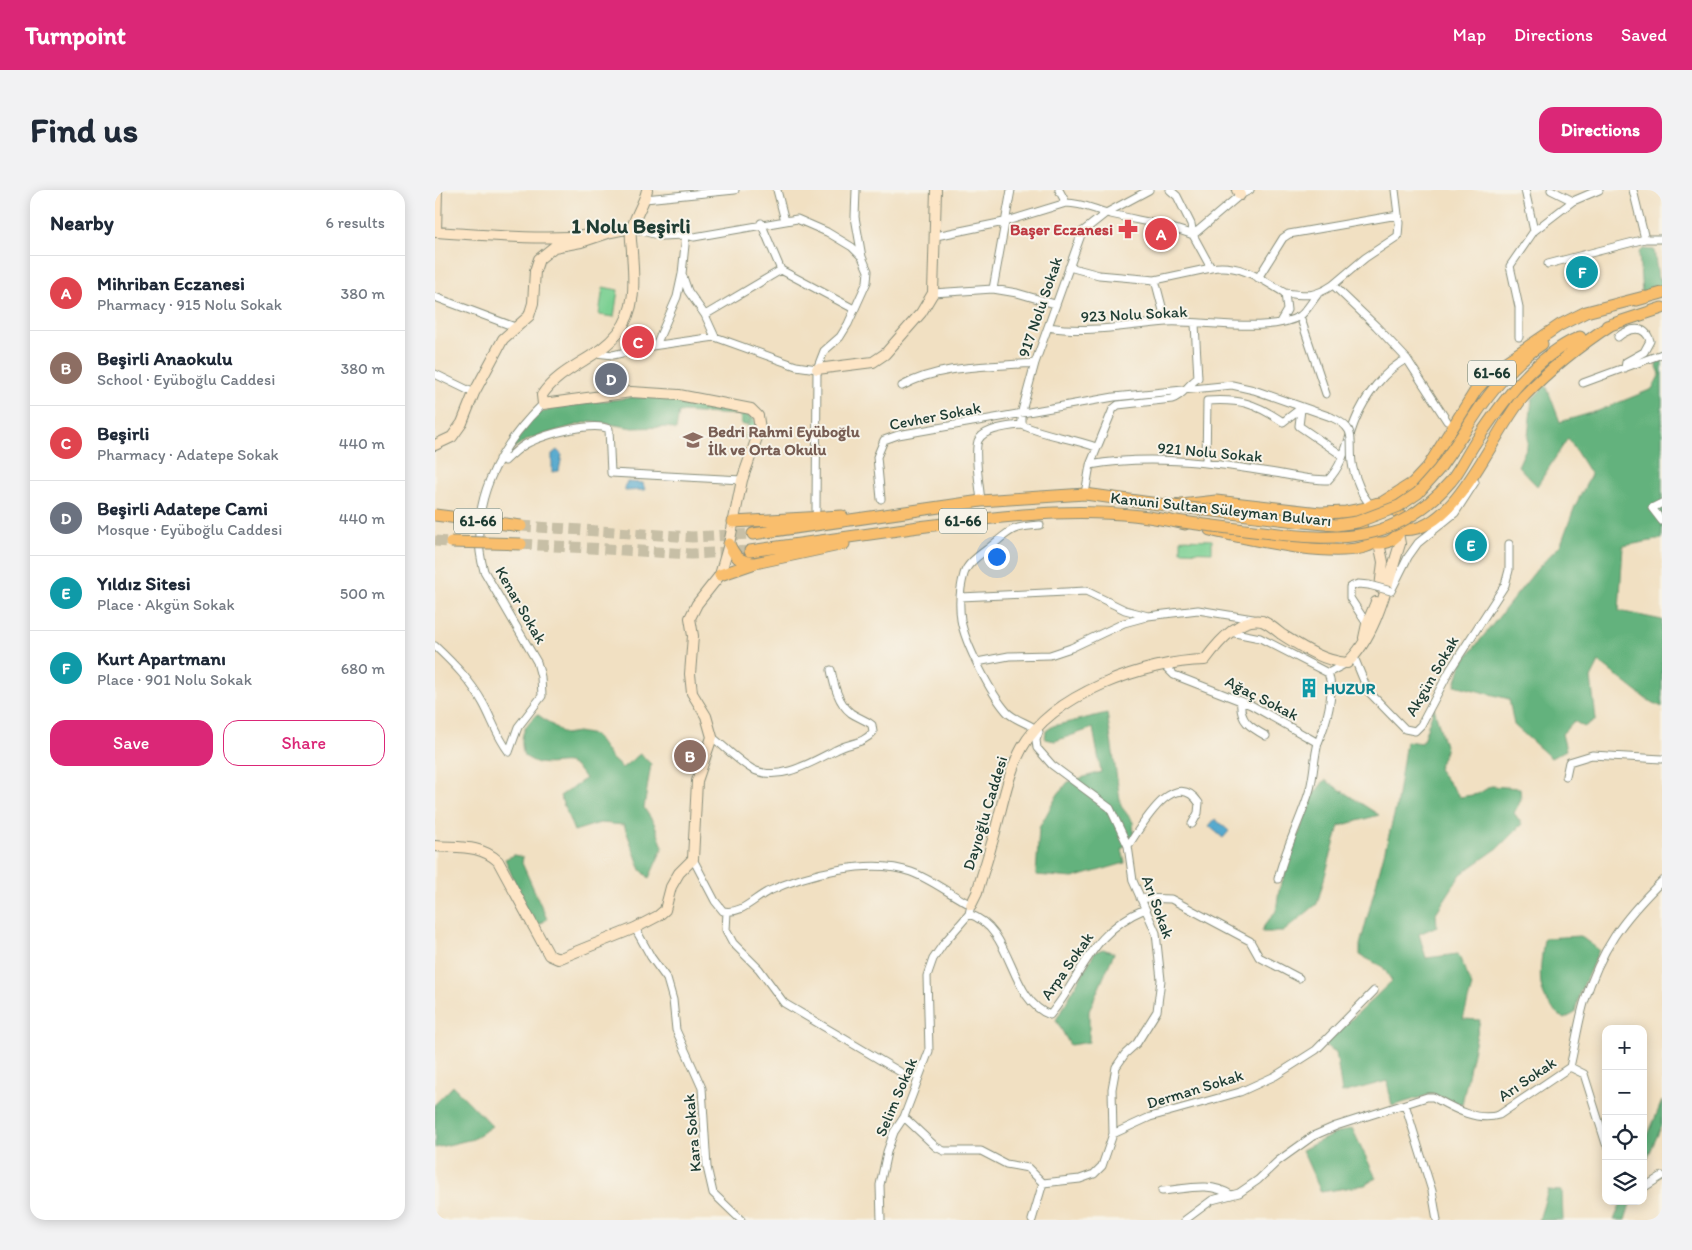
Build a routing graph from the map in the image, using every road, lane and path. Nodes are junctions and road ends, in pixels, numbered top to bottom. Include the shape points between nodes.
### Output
1 (437, 190) edge
2 (735, 190) edge
3 (777, 190) edge
4 (856, 190) edge
5 (936, 190) edge
6 (1011, 190) edge
7 (1059, 190) edge
8 (1149, 190) edge
9 (1170, 190) edge
10 (1251, 190) edge
11 (1395, 190) edge
12 (1525, 190) edge
13 (1551, 190) edge
14 (1599, 190) edge
15 (1633, 190) edge
16 (1239, 193) edge
17 (646, 194) edge
18 (1573, 201) junction
19 (1066, 203) junction
20 (1106, 213) junction
21 (1398, 215) junction
22 (785, 221) junction
23 (1004, 222) junction
24 (761, 224) junction
25 (631, 228) junction
26 (1534, 231) junction
27 (436, 232) edge
28 (608, 233) junction
29 (687, 235) junction
30 (1193, 235) junction
31 (936, 236) junction
32 (1662, 239) edge
33 (1645, 240) junction
34 (862, 258) junction
35 (1548, 264) dead end
36 (1069, 267) junction
37 (1211, 268) junction
38 (781, 270) junction
39 (682, 274) junction
40 (1258, 278) junction
41 (1155, 280) junction
42 (1333, 285) junction
43 (993, 289) junction
44 (933, 293) junction
45 (1285, 293) junction
46 (1662, 293) edge
47 (1317, 295) junction
48 (435, 297) edge
49 (1644, 298) junction
50 (1055, 304) junction
51 (1662, 308) edge
52 (854, 309) junction
53 (705, 315) junction
54 (1301, 316) junction
55 (1166, 322) junction
56 (1280, 322) junction
57 (1195, 324) junction
58 (1613, 324) junction
59 (515, 327) junction
60 (1048, 327) junction
61 (715, 337) junction
62 (1519, 337) dead end
63 (1618, 337) dead end
64 (656, 345) junction
65 (596, 353) junction
66 (1662, 354) edge
67 (1407, 359) junction
68 (1035, 363) junction
69 (1625, 368) junction
70 (817, 369) junction
71 (435, 374) edge
72 (1583, 383) dead end
73 (902, 386) dead end
74 (1185, 391) junction
75 (474, 393) junction
76 (1326, 394) dead end
77 (543, 404) junction
78 (1301, 408) junction
79 (1022, 411) junction
80 (1447, 421) dead end
81 (1022, 425) junction
82 (435, 445) edge
83 (1096, 447) junction
84 (1343, 456) junction
85 (499, 458) junction
86 (1206, 463) junction
87 (1486, 464) dead end
88 (1090, 465) junction
89 (742, 480) junction
90 (1085, 494) junction
91 (881, 500) dead end
92 (981, 502) junction
93 (1383, 502) junction
94 (1662, 503) edge
95 (1173, 506) junction
96 (1368, 507) junction
97 (816, 510) dead end
98 (435, 515) edge
99 (884, 516) junction
100 (1662, 520) edge
101 (1176, 521) junction
102 (733, 522) junction
103 (1040, 525) dead end
104 (521, 526) tunnel mouth
105 (1399, 531) junction
106 (884, 532) junction
107 (753, 534) tunnel mouth
108 (451, 542) tunnel mouth
109 (1377, 542) junction
110 (521, 544) tunnel mouth
111 (729, 544) junction
112 (1509, 544) dead end
113 (750, 551) tunnel mouth
114 (755, 563) junction
115 (720, 575) junction
116 (961, 596) junction
117 (1149, 616) junction
118 (1262, 621) junction
119 (1367, 624) junction
120 (1230, 632) junction
121 (1364, 639) junction
122 (435, 646) edge
123 (1350, 660) junction
124 (977, 662) junction
125 (1164, 665) junction
126 (831, 670) dead end
127 (1328, 673) junction
128 (1241, 701) junction
129 (1036, 728) junction
130 (1266, 736) dead end
131 (712, 738) junction
132 (1318, 743) junction
133 (1662, 759) edge
134 (1566, 776) dead end
135 (1192, 824) dead end
136 (435, 846) edge
137 (1127, 846) junction
138 (693, 859) junction
139 (1278, 879) dead end
140 (1662, 881) edge
141 (1140, 898) junction
142 (970, 909) junction
143 (1145, 909) junction
144 (727, 912) junction
145 (635, 928) junction
146 (1299, 978) dead end
147 (1374, 991) dead end
148 (1570, 1067) junction
149 (919, 1077) junction
150 (1405, 1104) junction
151 (904, 1117) junction
152 (1602, 1131) edge
153 (1113, 1134) junction
154 (1662, 1176) edge
155 (1043, 1183) junction
156 (1647, 1185) edge
157 (1162, 1191) dead end
158 (1232, 1196) junction
159 (741, 1220) edge
160 (881, 1220) edge
161 (1032, 1220) edge
162 (1185, 1220) edge
163 (1437, 1220) edge

1 - 27 street
2 - 17 street
3 - 22 street
4 - 34 street via 855,217
5 - 31 street
6 - 23 street
7 - 19 street
8 - 20 street, 917 Nolu Sokak
9 - 30 street via 1177,196
10 - 16 street
11 - 21 street
12 - 26 street
13 - 18 street
14 - 18 street
15 - 33 street
16 - 30 street
17 - 25 street
18 - 26 street
19 - 20 street via 1089,206
19 - 23 street
20 - 30 street via 1166,224
20 - 36 street, 917 Nolu Sokak via 1082,232
21 - 40 street via 1289,234 1283,238
21 - 42 street via 1398,236
22 - 24 street
22 - 34 street via 797,219 812,224 852,247
23 - 31 street
23 - 43 street
24 - 29 street via 711,235
24 - 38 street
25 - 28 street
25 - 29 street via 671,237
25 - 65 street via 634,284 631,310 618,332
26 - 62 street via 1510,266 1519,307
27 - 28 street via 520,238
28 - 59 street via 553,248 539,258 529,316
29 - 39 street
30 - 37 street
31 - 44 street
32 - 33 street
33 - 35 street
34 - 52 street via 869,271
36 - 41 street via 1099,275
36 - 50 street, 917 Nolu Sokak
37 - 40 street via 1231,266
37 - 41 street
38 - 52 street
38 - 53 street
39 - 53 street via 688,291
39 - 64 street via 677,297
40 - 45 street
41 - 55 street
42 - 47 street
42 - 67 street
43 - 44 street
43 - 50 street
44 - 70 street via 921,313 885,354 873,362
45 - 47 street
45 - 56 street via 1287,310
46 - 49 main road, Kanuni Sultan Süleyman Bulvarı / 61-66
47 - 54 street
48 - 59 street
49 - 93 main road, 61-66 via 1586,312 1560,325 1495,370 1476,390 1428,466 1413,483
49 - 95 main road, Kanuni Sultan Süleyman Bulvarı / 61-66, bridge via 1608,308 1569,325 1537,347 1475,413 1439,469 1418,493 1399,506 1357,522 1336,525
50 - 60 street, 917 Nolu Sokak
51 - 58 main road, Kanuni Sultan Süleyman Bulvarı / 61-66
52 - 70 street via 840,337 824,350
53 - 61 street
54 - 56 street, 923 Nolu Sokak
54 - 76 street
55 - 57 street, 923 Nolu Sokak
55 - 60 street, 923 Nolu Sokak via 1072,331
56 - 57 street, 923 Nolu Sokak
57 - 74 street via 1198,378 1188,384
58 - 101 main road, Kanuni Sultan Süleyman Bulvarı / 61-66, bridge via 1548,356 1502,404 1452,480 1407,519 1361,536 1339,539 1305,538
58 - 105 main road, 61-66 via 1575,348 1523,397 1459,496 1443,513 1427,525
59 - 75 street via 503,339
60 - 68 street, 917 Nolu Sokak
61 - 64 street
61 - 70 street via 796,366
63 - 69 street via 1632,329 1643,330 1650,341 1644,352 1626,362
64 - 65 street via 613,355
65 - 77 street via 551,382 542,395
66 - 69 street
67 - 80 street
67 - 84 street via 1383,378 1364,404
68 - 73 street via 936,371
68 - 79 street, 917 Nolu Sokak
69 - 72 street
70 - 97 street
71 - 75 street
74 - 78 street via 1231,385
74 - 79 street, Cevher Sokak via 1114,397
74 - 83 street via 1172,399 1118,405 1113,409
75 - 82 street via 452,437
77 - 85 street, Kenar Sokak via 526,420
77 - 89 street via 631,392 679,395 751,408 758,416 760,429
78 - 84 street via 1299,426
78 - 86 street via 1283,422 1235,399 1207,401
78 - 96 street, bridge via 1345,424 1350,432 1352,463
79 - 81 street
79 - 91 street, Cevher Sokak via 884,440 877,457
81 - 83 street
81 - 92 street, Cevher Sokak via 983,435 977,443
83 - 88 street
84 - 86 street, 921 Nolu Sokak via 1328,480 1307,480 1282,473
85 - 89 street via 505,461 529,442 585,427 604,427 609,429 611,473
85 - 122 street, Kenar Sokak via 480,513 481,560 537,662 542,696 518,727 509,752 497,737 483,703 453,662
86 - 88 street, 921 Nolu Sokak via 1141,460
87 - 119 street, bridge via 1455,513 1418,543 1407,557 1391,591 1369,585 1350,587 1350,598
88 - 90 street
89 - 102 street
90 - 92 main road, Kanuni Sultan Süleyman Bulvarı / 61-66
90 - 95 main road, Kanuni Sultan Süleyman Bulvarı / 61-66
92 - 99 main road, Kanuni Sultan Süleyman Bulvarı / 61-66
93 - 96 main road, 61-66
93 - 105 main road via 1398,512 1401,520
94 - 100 street via 1652,508
95 - 96 main road, 61-66 via 1216,501 1320,513
96 - 109 main road via 1361,525 1367,537
98 - 104 main road, 61-66, bridge
99 - 102 main road, 61-66 via 818,516
99 - 107 main road, Kanuni Sultan Süleyman Bulvarı / 61-66
101 - 106 main road, Kanuni Sultan Süleyman Bulvarı / 61-66 via 1086,512 983,518
101 - 109 main road, 61-66 via 1230,535 1323,551 1366,548
102 - 111 street
103 - 116 street via 1015,527 972,561 964,573
105 - 109 main road, 61-66 via 1392,540
105 - 121 street via 1400,544 1374,625
106 - 113 main road, Kanuni Sultan Süleyman Bulvarı / 61-66
106 - 114 main road, 61-66
108 - 110 main road, 61-66, bridge
109 - 119 street via 1383,576
111 - 114 main road via 734,556 741,561
111 - 115 street
112 - 123 street, Akgün Sokak via 1509,570 1505,585 1450,670 1415,732 1405,729 1367,691
114 - 115 main road, 61-66
115 - 131 street via 690,618 693,693 706,716
116 - 117 street via 1086,591 1125,610
116 - 124 street via 961,621
117 - 118 street via 1198,610
117 - 124 street via 1123,623 1050,655 1009,656
118 - 120 street, Dayıoğlu Caddesi via 1251,622
118 - 123 street via 1307,651 1335,662
119 - 121 street
120 - 125 street, Dayıoğlu Caddesi via 1221,638 1205,660
120 - 127 street via 1260,638
121 - 123 street
123 - 127 street
124 - 129 street via 1007,713
125 - 128 street, Ağaç Sokak via 1174,675
125 - 129 street, Dayıoğlu Caddesi via 1127,673 1087,692
126 - 131 street via 835,691 845,705 851,713 872,725 873,732 866,740 844,745 779,774 752,769
127 - 132 street via 1332,683 1326,723
128 - 130 street via 1242,719 1247,726
128 - 132 street, Ağaç Sokak
129 - 137 street, Arı Sokak via 1039,732 1037,748 1052,765 1106,804
129 - 142 street, Dayıoğlu Caddesi via 1022,748 1012,772
131 - 138 street via 697,781
132 - 139 street via 1310,788
133 - 134 street via 1593,755 1569,762
135 - 137 street via 1199,803 1194,795 1181,791 1169,794
136 - 145 street via 491,854 498,861 549,955 558,959
137 - 141 street, Arı Sokak via 1133,881
138 - 144 street via 715,901
138 - 145 street via 671,887 665,910
140 - 148 street via 1636,906 1600,959 1584,1004
141 - 143 street, Arı Sokak
141 - 146 street via 1171,899 1250,942 1259,956
142 - 143 street, Arpa Sokak via 993,928 1016,976 1040,1011 1050,1015 1087,957 1109,931
142 - 144 street via 913,872 891,866 829,871 767,892 738,911
142 - 149 street, Selim Sokak via 933,959 927,976 931,1043
143 - 153 street, Arı Sokak via 1157,934 1160,1000 1144,1034 1116,1067 1112,1089
144 - 149 street via 726,930 733,943 759,969 784,1003 902,1073
145 - 159 street, Kara Sokak via 667,980 676,1030 702,1088 707,1167 713,1193
147 - 153 street, Derman Sokak via 1316,1050 1275,1076 1240,1092 1150,1117
148 - 150 street, Arı Sokak via 1492,1117 1472,1115 1433,1097
148 - 152 street via 1585,1074
149 - 151 street, Selim Sokak
150 - 158 street, Arı Sokak via 1313,1136
150 - 163 street via 1432,1191
151 - 155 street via 944,1151 981,1151 1006,1164 1028,1168
151 - 160 street, Selim Sokak via 887,1152 880,1185
153 - 155 street, Arı Sokak via 1107,1158 1098,1171 1080,1179
154 - 156 street
155 - 161 street
157 - 158 street via 1201,1185 1220,1188
158 - 162 street, Arı Sokak via 1212,1200

